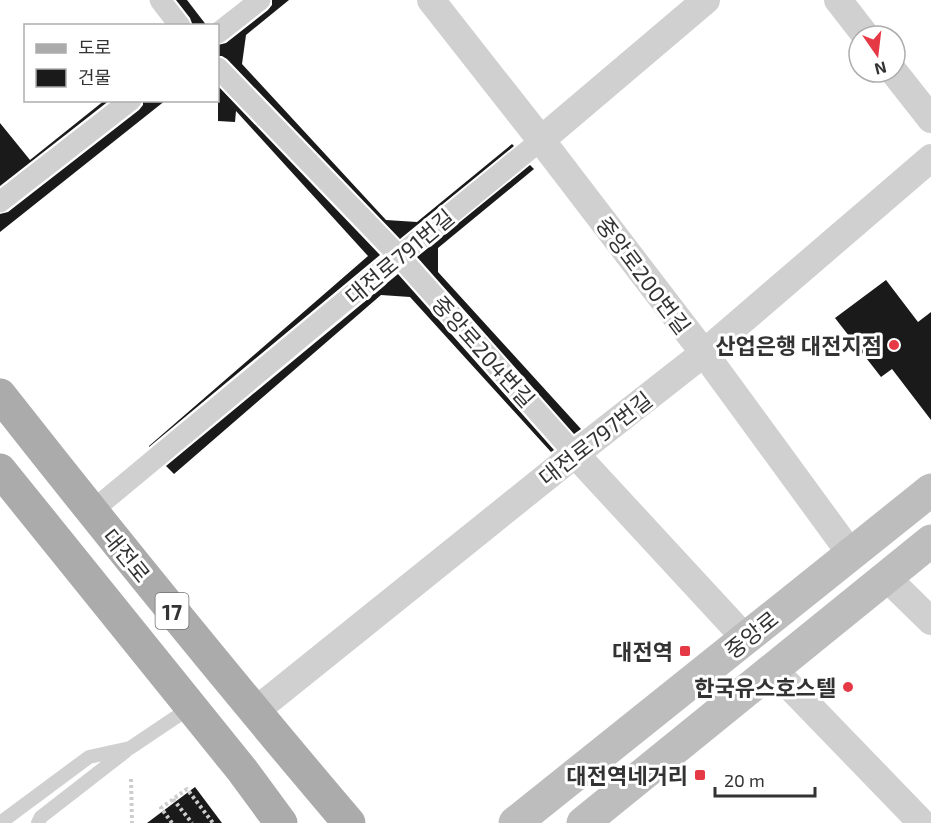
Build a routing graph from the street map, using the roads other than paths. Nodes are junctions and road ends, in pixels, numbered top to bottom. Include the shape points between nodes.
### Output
1 (160, 0) edge
2 (260, 0) edge
3 (431, 0) edge
4 (706, 0) edge
5 (838, 0) edge
6 (178, 24) edge
7 (857, 24) edge
8 (219, 32) edge
9 (219, 69) edge
10 (903, 84) edge
11 (128, 102) edge
12 (931, 119) edge
13 (541, 140) junction
14 (931, 158) edge
15 (0, 202) edge
16 (399, 256) junction
17 (704, 353) junction
18 (0, 395) edge
19 (575, 454) junction
20 (0, 470) edge
21 (931, 490) edge
22 (92, 512) junction
23 (931, 541) edge
24 (851, 554) junction
25 (886, 577) junction
26 (931, 621) edge
27 (746, 639) junction
28 (773, 669) junction
29 (191, 707) junction
30 (255, 712) junction
31 (130, 748) junction
32 (242, 770) junction
33 (0, 823) edge
34 (38, 823) edge
35 (256, 823) edge
36 (281, 823) edge
37 (349, 823) edge
38 (515, 823) edge
39 (584, 823) edge
40 (922, 823) edge

1 - 6 street
2 - 8 street
3 - 13 street, 중앙로200번길
4 - 13 street, 대전로791번길
5 - 7 street
9 - 16 street, 중앙로204번길
10 - 12 street
11 - 15 street
13 - 16 street, 대전로791번길
13 - 17 street, 중앙로200번길
14 - 17 street, 대전로797번길
16 - 19 street, 중앙로204번길
16 - 22 street, 대전로791번길
17 - 19 street, 대전로797번길
17 - 24 street, 중앙로200번길
18 - 22 main road, 대전로 / 17
19 - 27 street, 중앙로204번길
19 - 30 street, 대전로797번길
20 - 29 main road, 대전로 / 17
21 - 24 main road, 중앙로
22 - 30 main road, 대전로 / 17
23 - 25 main road, 중앙로
24 - 27 main road, 중앙로
25 - 26 street
25 - 28 main road, 중앙로
27 - 38 main road, 중앙로
28 - 39 main road, 중앙로
28 - 40 street
29 - 31 lane
29 - 32 main road, 대전로 / 17
30 - 37 main road, 대전로 / 17
31 - 33 lane via 89,757
31 - 34 lane
32 - 35 main road
32 - 36 main road, 대전로 / 17

